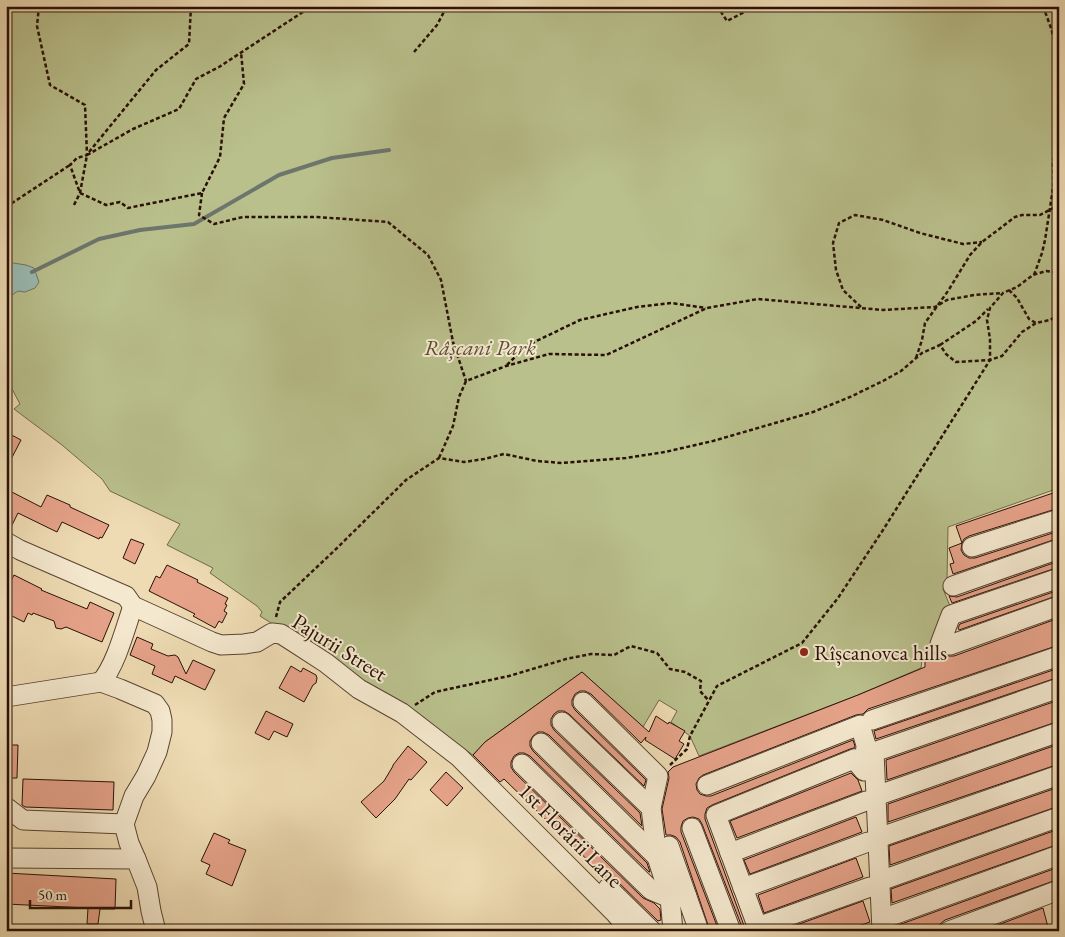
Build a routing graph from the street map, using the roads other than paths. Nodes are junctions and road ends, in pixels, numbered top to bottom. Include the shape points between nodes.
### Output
1 (1059, 518) edge
2 (6, 542) edge
3 (972, 547) dead end
4 (1059, 549) edge
5 (1059, 578) edge
6 (953, 586) dead end
7 (133, 606) junction
8 (1059, 606) edge
9 (1059, 656) edge
10 (101, 682) junction
11 (1059, 688) edge
12 (6, 697) edge
13 (583, 702) dead end
14 (872, 720) dead end
15 (562, 722) dead end
16 (1059, 732) edge
17 (541, 743) dead end
18 (522, 764) dead end
19 (864, 771) junction
20 (476, 775) joint
21 (1059, 775) edge
22 (708, 785) dead end
23 (504, 786) dead end
24 (871, 799) junction
25 (6, 807) edge
26 (652, 808) junction
27 (1059, 817) edge
28 (124, 824) junction
29 (692, 828) dead end
30 (873, 840) junction
31 (663, 852) junction
32 (730, 853) junction
33 (1059, 855) edge
34 (6, 858) edge
35 (136, 859) junction
36 (875, 884) junction
37 (743, 888) junction
38 (1059, 890) edge
39 (678, 897) junction
40 (980, 925) edge
41 (875, 928) edge
42 (758, 929) edge
43 (156, 931) edge
44 (630, 931) edge
45 (652, 931) edge
46 (673, 931) edge
47 (699, 931) edge
48 (731, 931) edge
49 (949, 931) edge

1 - 3 street
2 - 7 street, Pajurii Street via 126,596
4 - 6 street
5 - 8 street via 951,615 940,644 950,645
7 - 10 street via 112,665
7 - 20 street, Pajurii Street via 221,645 257,642 272,633 289,638 359,689 402,713
9 - 14 street
10 - 12 street
10 - 28 street via 155,704 162,720 157,752 134,796
11 - 24 street via 874,752
13 - 26 street via 658,776
15 - 26 street
16 - 24 street
17 - 31 street
18 - 39 street via 651,890
19 - 22 street via 866,746 860,725
19 - 24 street
19 - 32 street via 854,759 716,815
20 - 44 street, 1st Florării Lane
21 - 30 street
23 - 45 street
24 - 30 street
24 - 32 street
25 - 28 street via 23,820
26 - 31 street
27 - 36 street
28 - 35 street
29 - 48 street
30 - 36 street
30 - 37 street
31 - 39 street
32 - 37 street
33 - 41 street
34 - 35 street
35 - 43 street via 147,887
36 - 41 street
36 - 42 street
37 - 42 street
38 - 40 street
39 - 46 street
39 - 47 street
40 - 49 street

